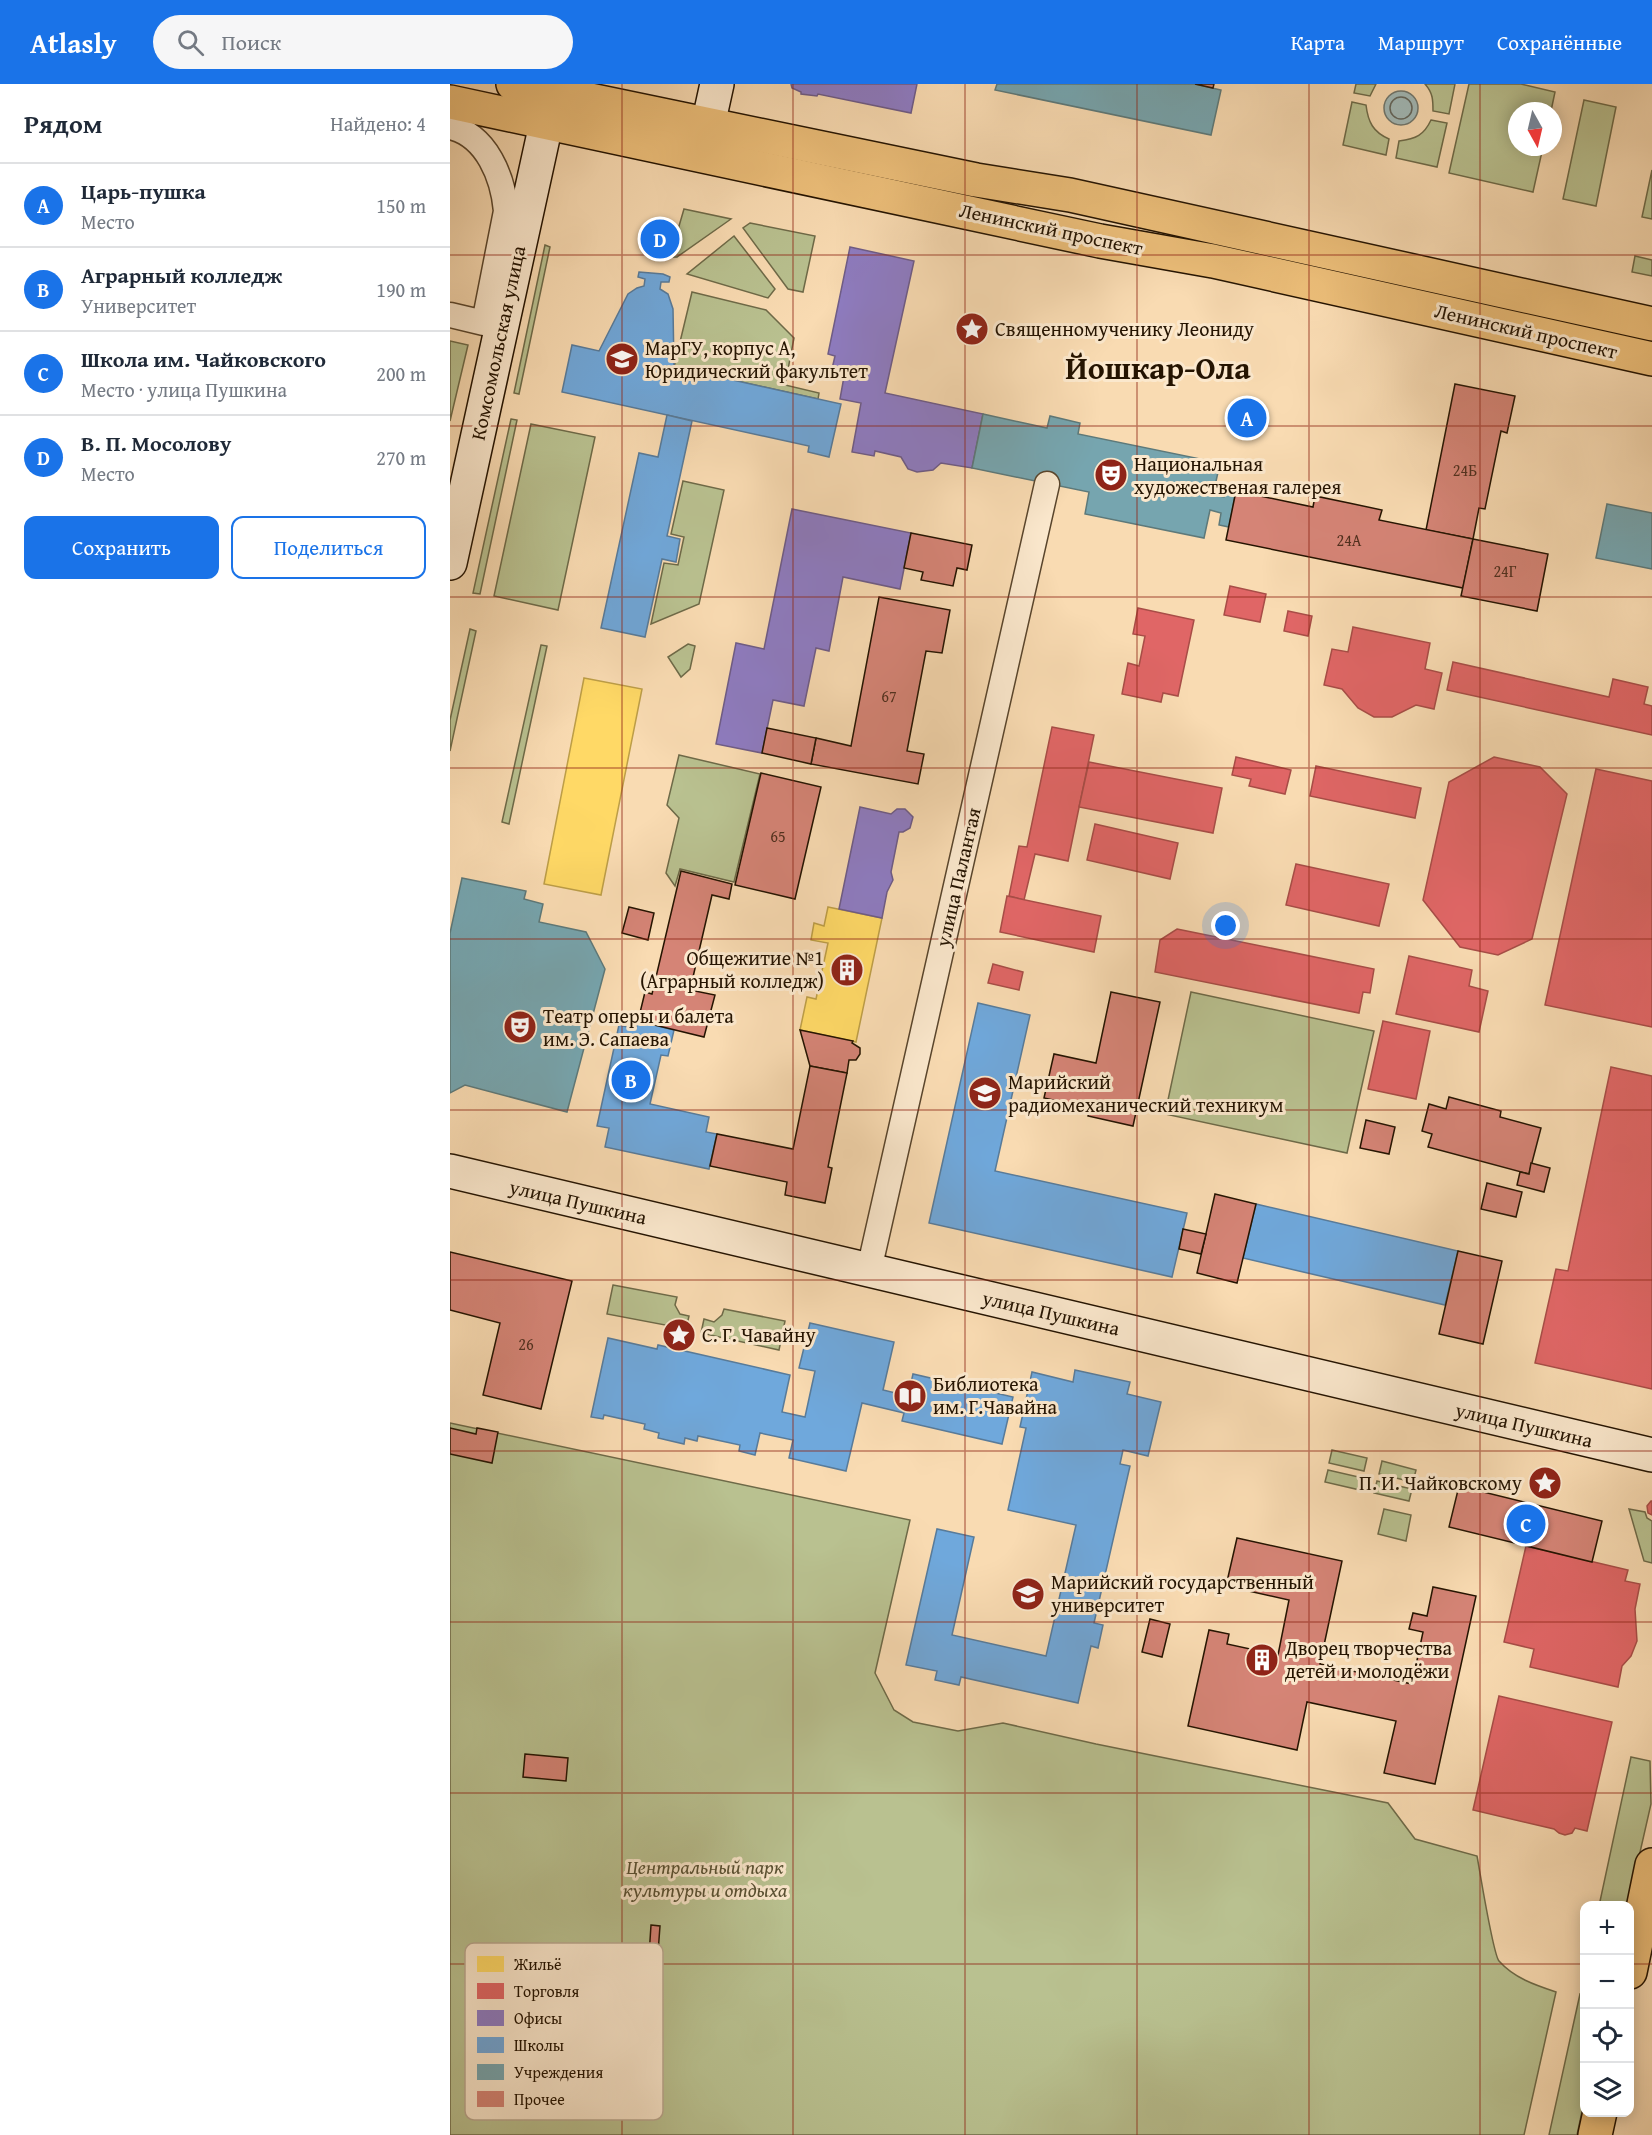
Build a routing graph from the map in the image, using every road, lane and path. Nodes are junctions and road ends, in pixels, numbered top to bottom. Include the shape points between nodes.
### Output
1 (513, 84) edge
2 (717, 84) edge
3 (553, 93) junction
4 (450, 102) edge
5 (546, 124) junction
6 (450, 127) edge
7 (705, 140) junction
8 (450, 315) edge
9 (1652, 324) edge
10 (1652, 359) edge
11 (1047, 484) dead end
12 (450, 563) edge
13 (450, 1172) edge
14 (869, 1270) junction
15 (1652, 1455) edge
16 (1652, 1865) edge
17 (1633, 1955) edge
18 (1599, 2117) edge
19 (1595, 2135) edge

1 - 3 main road, Ленинский проспект
2 - 7 street
3 - 5 main road
3 - 7 main road, Ленинский проспект
4 - 5 main road, Ленинский проспект
5 - 7 main road, Ленинский проспект
5 - 12 street, Комсомольская улица
6 - 8 street via 475,139 487,154 498,175 506,211 484,323
7 - 9 main road, Ленинский проспект via 1070,195
7 - 10 main road, Ленинский проспект via 1100,241 1214,261
11 - 14 street, улица Палантая
13 - 14 street, улица Пушкина
14 - 15 street, улица Пушкина
16 - 17 main road
18 - 19 main road

